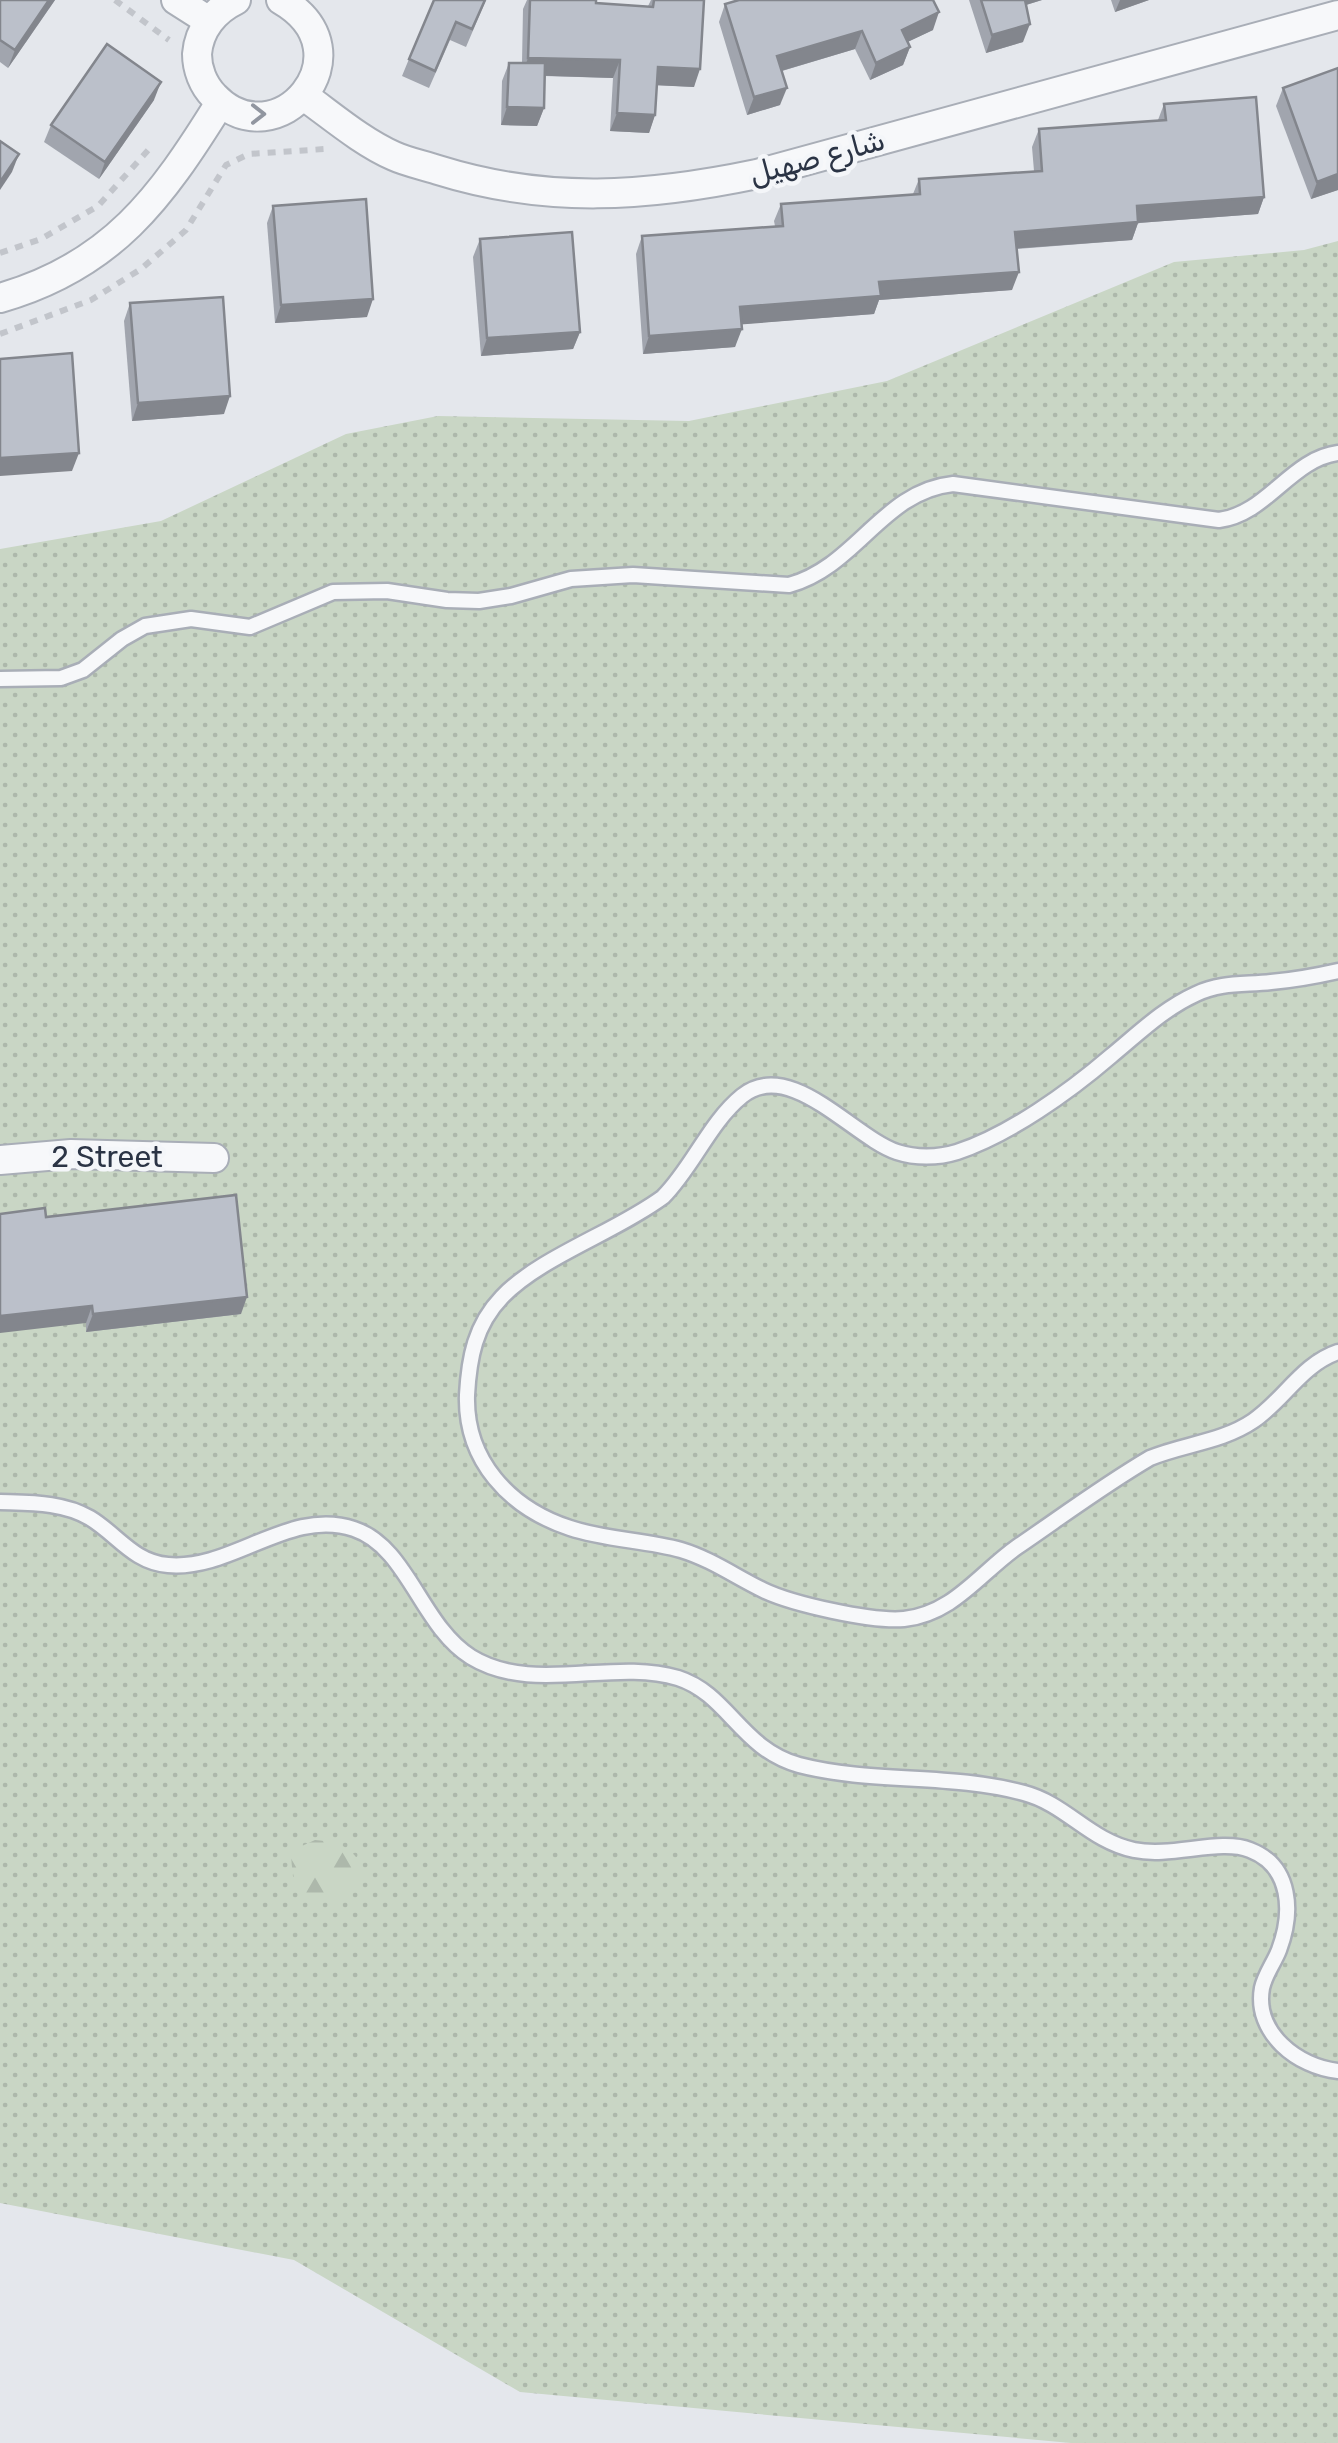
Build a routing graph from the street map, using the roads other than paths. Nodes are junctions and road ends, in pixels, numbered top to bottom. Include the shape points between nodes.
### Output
1 (176, 0) edge
2 (236, 0) edge
3 (296, 3) edge
4 (1338, 15) edge
5 (208, 21) junction
6 (304, 96) junction
7 (220, 103) junction
8 (0, 298) edge
9 (1338, 453) edge
10 (0, 679) edge
11 (1338, 971) edge
12 (214, 1158) dead end
13 (0, 1160) edge
14 (1338, 1352) edge
15 (0, 1502) edge
16 (1338, 2071) edge

1 - 5 street
2 - 5 street
3 - 6 street via 318,42 319,62
4 - 6 street, شارع صهيل via 757,174 610,196 463,178 392,156
5 - 7 street via 197,56 200,74
7 -> 6 street via 236,113 273,115
7 - 8 street via 144,214 96,255 39,287
9 - 10 lane via 1310,463 1232,518 936,486 907,498 831,568 789,585 633,575 571,579 479,601 387,590 334,592 250,627 191,619 145,626 62,678
11 - 14 lane via 1200,992 1172,1006 1069,1089 955,1152 897,1152 800,1091 755,1088 722,1118 662,1197 502,1297 472,1345 467,1402 474,1446 498,1485 568,1528 687,1552 766,1592 808,1604 903,1619 952,1602 1016,1548 1150,1458 1252,1421
12 - 13 street, 2 Street via 71,1154
15 - 16 lane via 70,1510 136,1555 167,1565 200,1562 309,1525 358,1530 395,1560 449,1638 490,1666 536,1674 666,1675 699,1688 754,1744 801,1766 1026,1793 1110,1845 1140,1852 1247,1848 1279,1872 1287,1891 1284,1934 1262,1988 1264,2016 1298,2060

